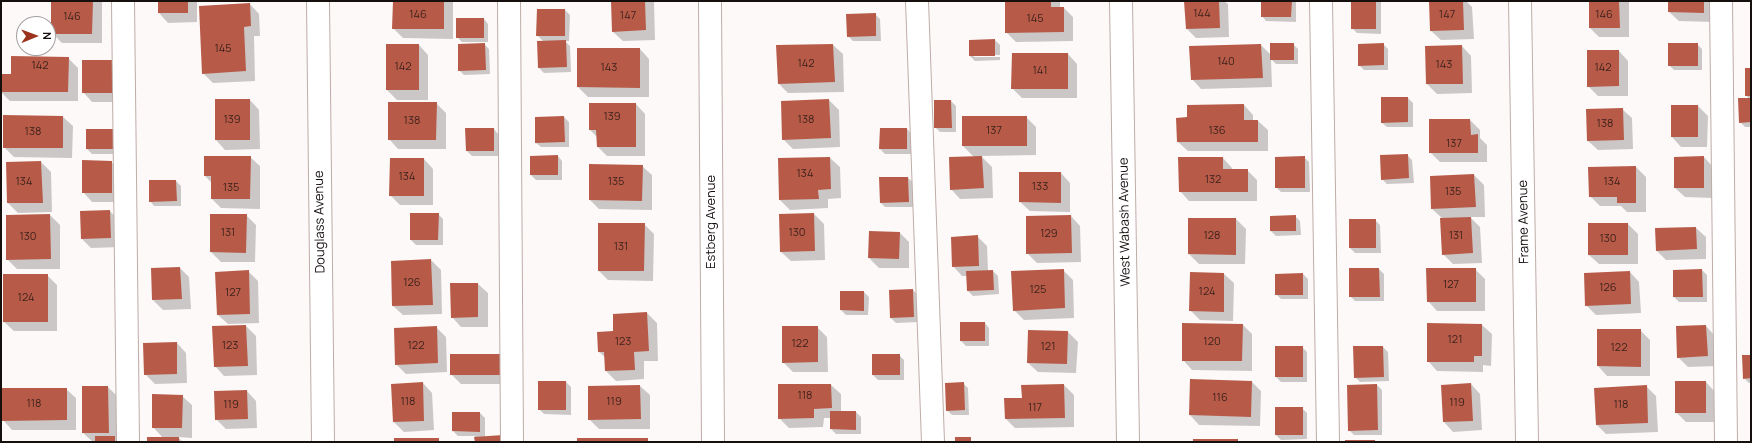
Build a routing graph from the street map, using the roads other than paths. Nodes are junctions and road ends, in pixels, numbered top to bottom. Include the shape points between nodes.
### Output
1 (123, 1) edge
2 (318, 1) edge
3 (509, 1) edge
4 (710, 1) edge
5 (917, 1) edge
6 (1121, 1) edge
7 (1321, 1) edge
8 (1520, 1) edge
9 (1721, 1) edge
10 (128, 442) edge
11 (323, 442) edge
12 (512, 442) edge
13 (713, 442) edge
14 (933, 442) edge
15 (1128, 442) edge
16 (1328, 442) edge
17 (1527, 442) edge
18 (1726, 442) edge

1 - 10 street
2 - 11 street, Douglass Avenue
3 - 12 street
4 - 13 street, Estberg Avenue
5 - 14 street
6 - 15 street, West Wabash Avenue
7 - 16 street
8 - 17 street, Frame Avenue
9 - 18 street

